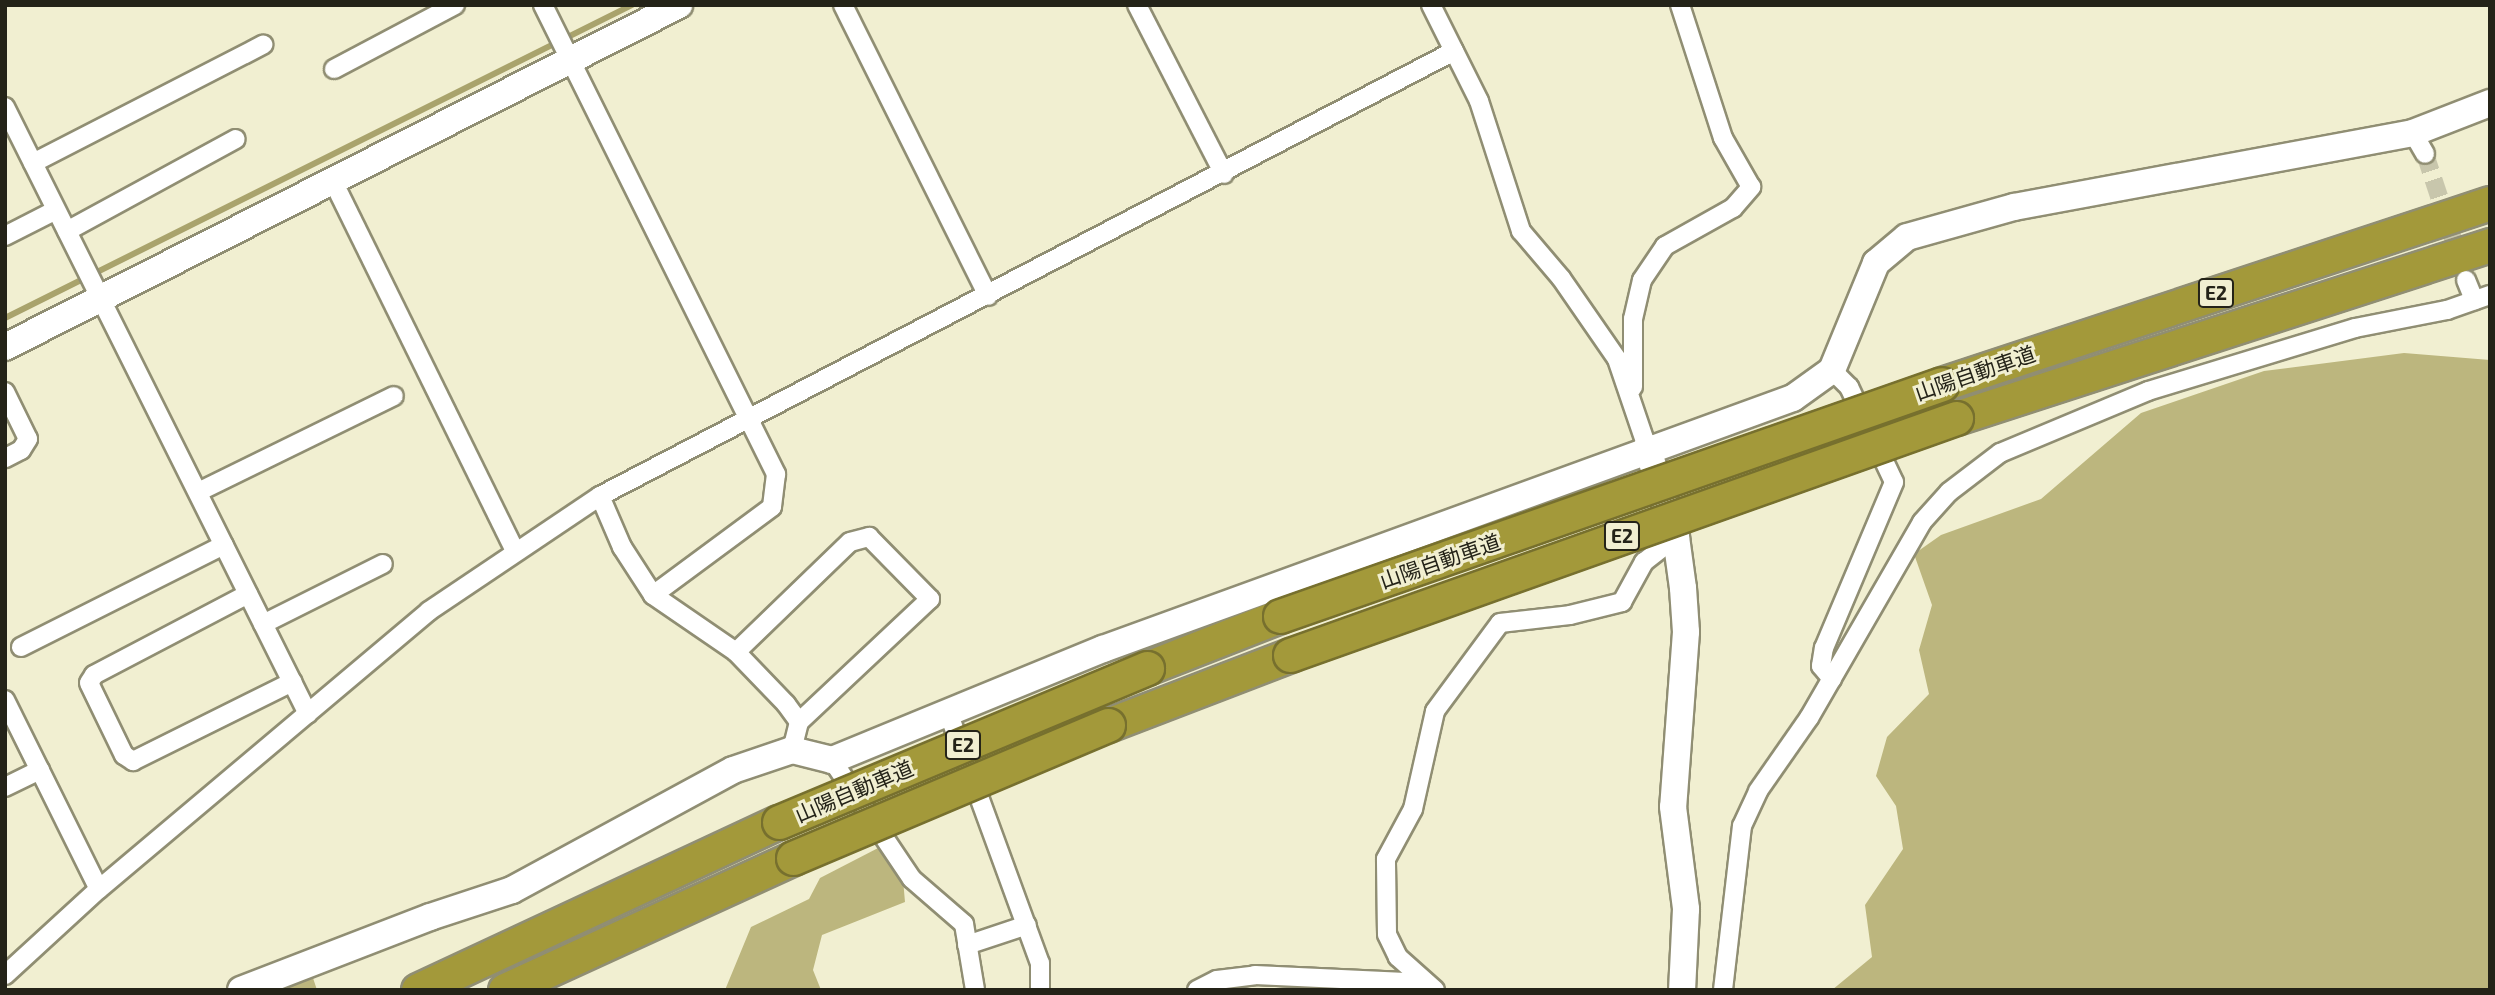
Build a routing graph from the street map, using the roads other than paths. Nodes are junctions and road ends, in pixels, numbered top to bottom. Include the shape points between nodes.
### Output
1 (455, 5) edge
2 (542, 5) edge
3 (679, 5) edge
4 (843, 5) edge
5 (1137, 5) edge
6 (1431, 5) edge
7 (1680, 5) edge
8 (263, 45) dead end
9 (565, 49) junction
10 (1454, 51) junction
11 (334, 69) dead end
12 (2490, 103) edge
13 (7, 113) edge
14 (236, 139) dead end
15 (33, 163) junction
16 (1224, 174) junction
17 (333, 181) junction
18 (2490, 203) edge
19 (57, 210) junction
20 (67, 231) junction
21 (5, 236) edge
22 (2490, 245) edge
23 (2466, 280) tunnel mouth
24 (93, 284) junction
25 (988, 296) junction
26 (2482, 298) edge
27 (5, 346) edge
28 (1832, 370) junction
29 (5, 392) edge
30 (1633, 394) junction
31 (394, 396) dead end
32 (750, 416) junction
33 (1647, 447) junction
34 (5, 458) edge
35 (198, 492) junction
36 (600, 496) junction
37 (1676, 537) junction
38 (224, 545) junction
39 (515, 551) junction
40 (383, 564) dead end
41 (248, 594) junction
42 (653, 594) junction
43 (263, 624) junction
44 (21, 647) dead end
45 (736, 652) junction
46 (1832, 679) junction
47 (292, 682) junction
48 (5, 700) edge
49 (948, 712) junction
50 (308, 714) junction
51 (799, 722) junction
52 (792, 750) junction
53 (832, 760) junction
54 (40, 770) junction
55 (5, 787) edge
56 (99, 889) junction
57 (1027, 925) junction
58 (967, 945) junction
59 (5, 975) edge
60 (1431, 986) edge
61 (241, 990) edge
62 (418, 990) edge
63 (505, 990) edge
64 (975, 990) edge
65 (1040, 990) edge
66 (1197, 990) edge
67 (1682, 990) edge
68 (1723, 990) edge

1 - 11 street
2 - 9 street
3 - 9 street
4 - 25 street
5 - 16 street
6 - 10 street
7 - 30 street via 1723,138 1751,187 1733,208 1665,246 1642,280 1633,319
8 - 15 street
9 - 17 street
9 - 32 street
10 - 16 street
10 - 30 street via 1479,101 1521,231 1603,339
12 - 28 street via 2419,144 2014,207 1907,237 1876,262
13 - 15 street
14 - 20 street
15 - 19 street
16 - 25 street
17 - 24 street
17 - 39 street
18 - 62 highway, 山陽自動車道 / E2, bridge via 1942,384 1280,617 779,822
19 - 20 street
19 - 21 street
20 - 24 street
22 - 63 highway, 山陽自動車道 / E2, bridge via 1956,418 1290,655 1108,725 793,858
23 - 26 street
24 - 27 street
24 - 35 street
25 - 32 street
26 - 46 street via 2355,328 2148,391 2000,453 1949,492 1922,522
28 - 33 street via 1793,398
28 - 46 street via 1849,387 1894,482 1824,648 1821,666
29 - 34 street via 28,439 21,450
30 - 33 street
31 - 35 street
32 - 36 street
32 - 42 street via 776,474 772,507
33 - 37 street
33 - 49 street via 1103,649
35 - 38 street
36 - 39 street
36 - 42 street via 622,547
37 - 60 street via 1644,562 1622,602 1570,615 1500,624 1435,711 1413,809 1386,859 1387,934 1398,957
37 - 67 street via 1686,632 1673,807 1686,909
38 - 41 street
38 - 44 street
39 - 50 street via 429,611
40 - 43 street
41 - 43 street
41 - 47 street via 94,675 89,684 124,755 133,761
42 - 45 street
43 - 47 street
45 - 51 street
45 - 51 street via 850,542 869,537 930,599
46 - 68 street via 1758,791 1742,826
47 - 50 street
48 - 54 street
49 - 53 street
49 - 57 street
50 - 56 street
51 - 52 street
52 - 53 street
52 - 61 street via 733,769 512,890 430,916
53 - 58 street via 912,879 964,924
54 - 55 street
54 - 56 street
56 - 59 street
57 - 58 street
57 - 65 street via 1040,963
58 - 64 street
60 - 66 street via 1255,975 1217,980

